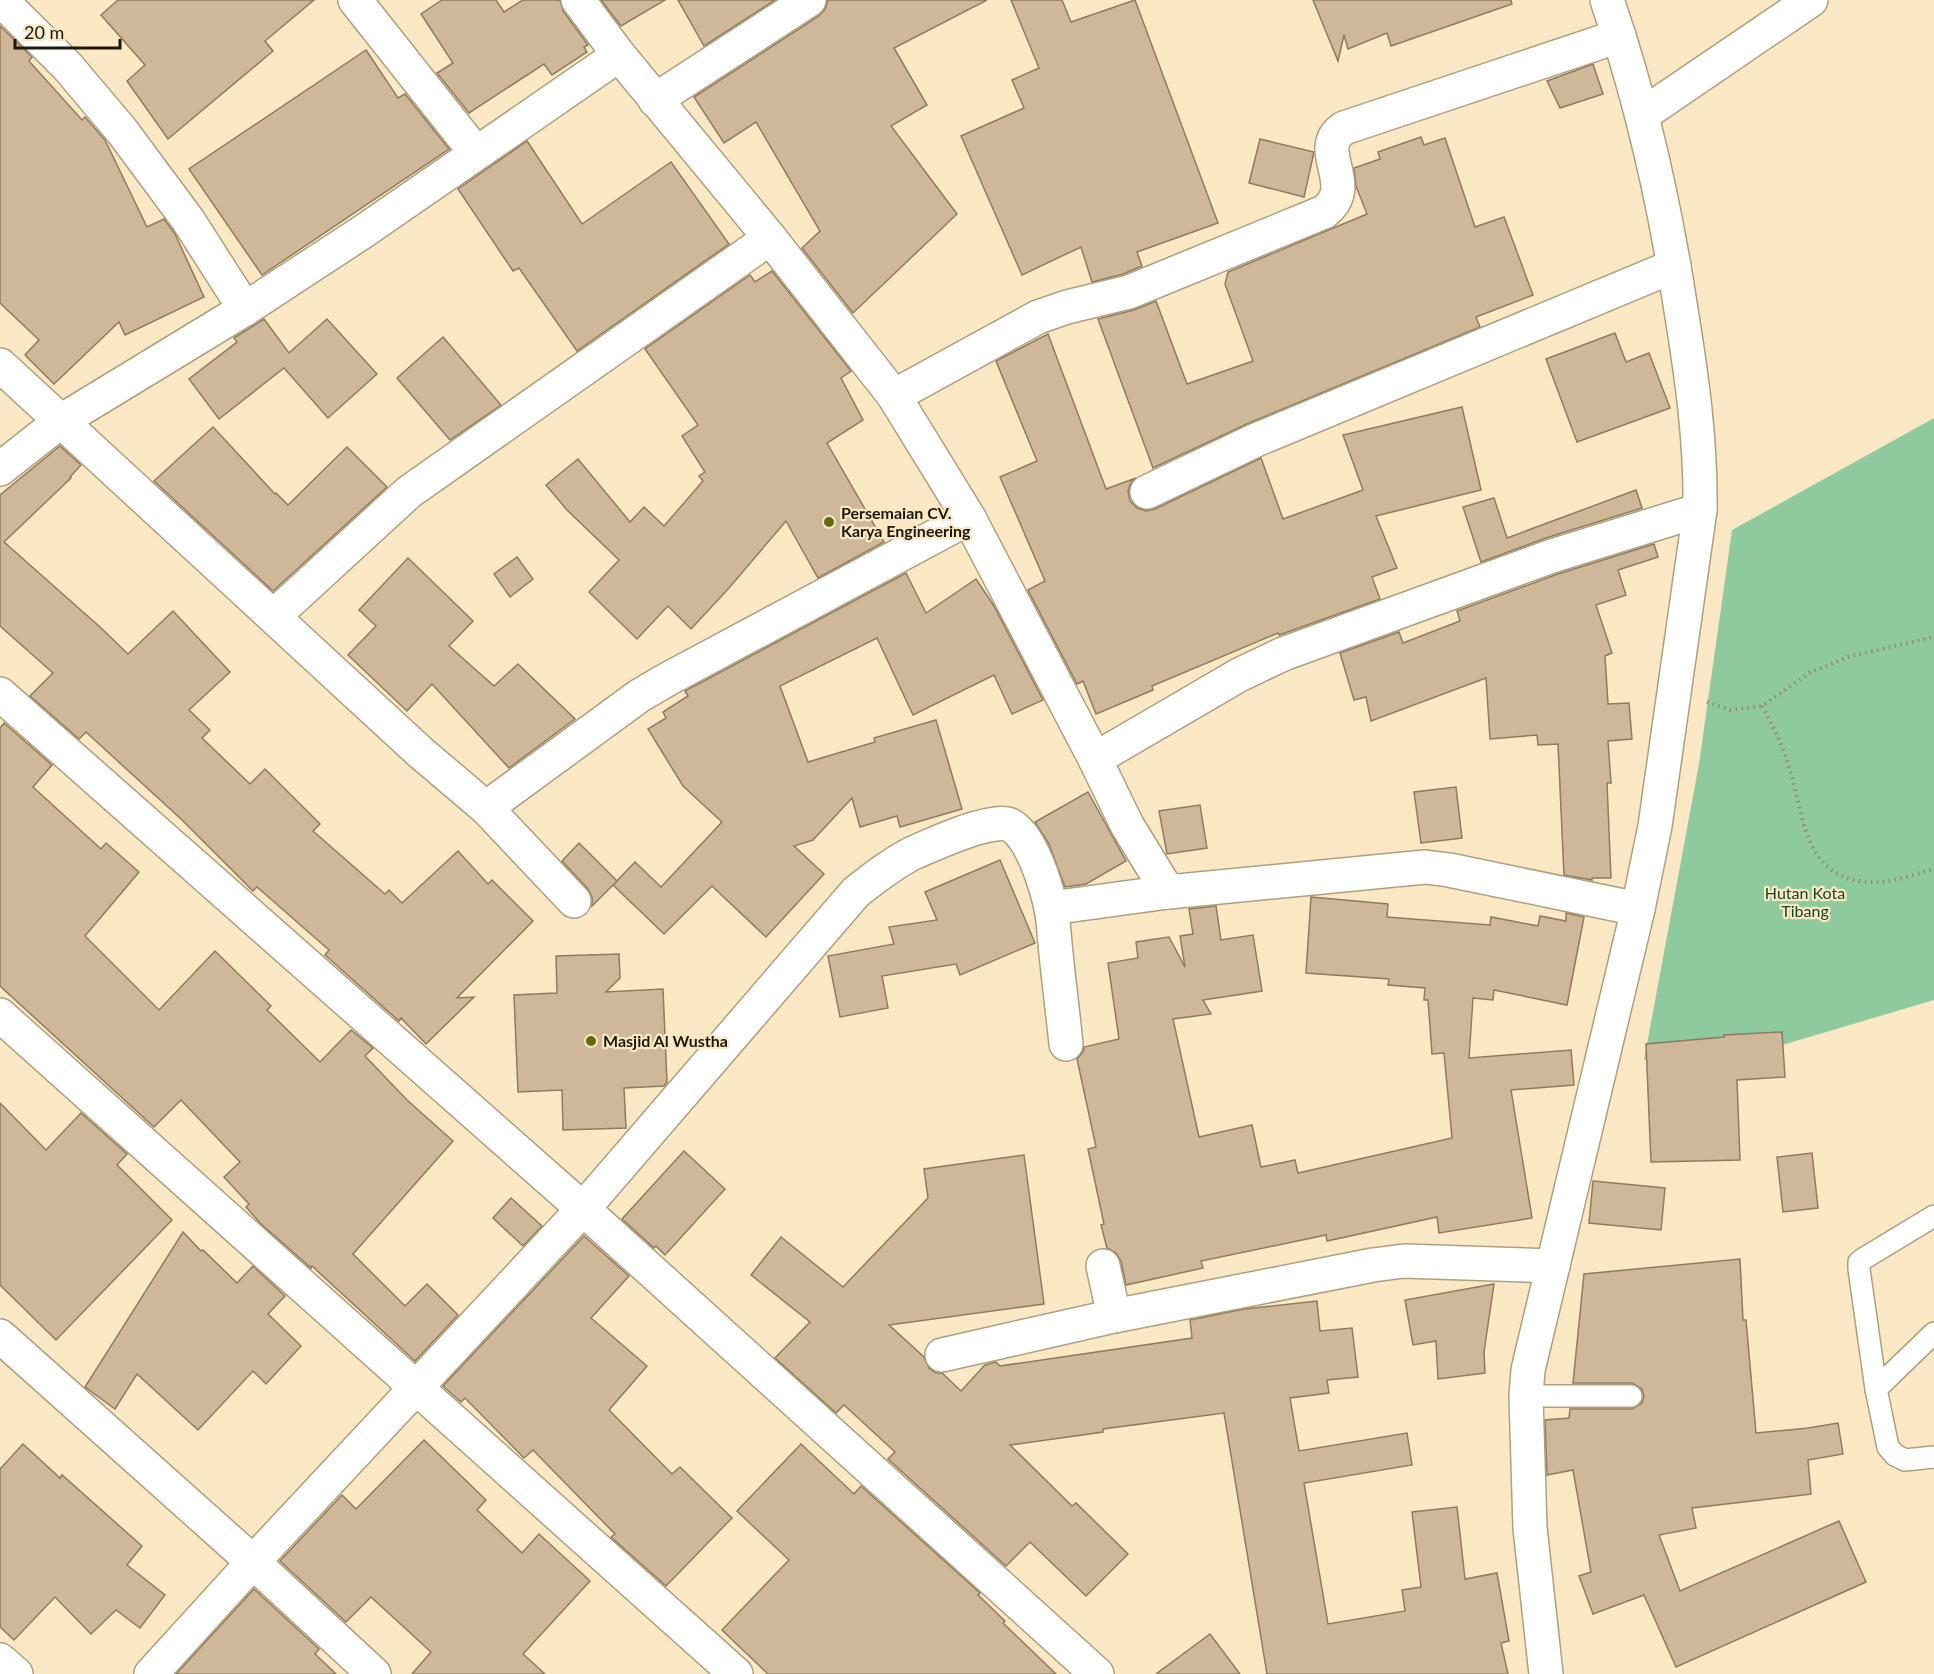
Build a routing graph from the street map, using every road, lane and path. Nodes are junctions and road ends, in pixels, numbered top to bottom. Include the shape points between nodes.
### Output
1 (2, 0) edge
2 (578, 0) edge
3 (809, 0) edge
4 (1607, 0) edge
5 (1811, 0) edge
6 (366, 3) edge
7 (1619, 36) junction
8 (619, 55) junction
9 (655, 100) junction
10 (1642, 115) junction
11 (476, 153) junction
12 (770, 238) junction
13 (1674, 266) junction
14 (245, 309) junction
15 (0, 365) edge
16 (894, 396) junction
17 (61, 421) junction
18 (0, 469) edge
19 (1147, 492) dead end
20 (1700, 510) junction
21 (969, 518) junction
22 (274, 616) junction
23 (1934, 637) edge
24 (1676, 691) junction
25 (0, 694) edge
26 (1762, 706) junction
27 (1095, 759) junction
28 (486, 808) junction
29 (1934, 869) edge
30 (1168, 892) junction
31 (574, 901) dead end
32 (1051, 908) junction
33 (1638, 909) junction
34 (0, 1015) edge
35 (1066, 1044) dead end
36 (583, 1209) junction
37 (1934, 1216) edge
38 (1103, 1266) dead end
39 (1553, 1266) junction
40 (1114, 1316) junction
41 (1934, 1333) edge
42 (0, 1336) edge
43 (942, 1355) dead end
44 (416, 1389) junction
45 (1876, 1389) junction
46 (1526, 1396) junction
47 (1631, 1396) dead end
48 (1934, 1457) edge
49 (253, 1562) junction
50 (0, 1660) edge
51 (16, 1674) edge
52 (151, 1674) edge
53 (374, 1674) edge
54 (736, 1674) edge
55 (1097, 1674) edge
56 (1546, 1674) edge

1 - 14 street via 68,67 122,131 188,220
2 - 8 street
3 - 9 street
4 - 7 street
5 - 10 street
6 - 11 street
7 - 10 street
7 - 16 street via 1344,128 1335,136 1331,150 1338,195 1333,206 1324,212 1129,292 1038,317
8 - 9 street
8 - 11 street
9 - 12 street
10 - 13 street
11 - 14 street
12 - 16 street
12 - 22 street via 409,492
13 - 19 street via 1256,440
13 - 20 street via 1696,405
14 - 17 street
15 - 17 street
16 - 21 street
17 - 18 street
17 - 22 street
20 - 24 street
20 - 27 street via 1552,556 1283,654 1239,675
21 - 27 street
21 - 28 street via 639,696
22 - 28 street
23 - 26 path via 1851,656 1809,673
24 - 26 path via 1730,710
24 - 33 street
25 - 36 street
26 - 29 path via 1790,771 1805,832 1817,856 1837,875 1866,882
27 - 30 street via 1127,825
28 - 31 street
30 - 32 street
30 - 33 street via 1425,867
32 - 35 street
32 - 36 street via 1035,858 1024,838 1004,823 989,824 934,845 879,874 856,892
33 - 39 street
34 - 44 street
36 - 44 street
36 - 55 street
37 - 45 lane via 1859,1262
38 - 40 street
39 - 40 street via 1404,1261
39 - 46 street via 1528,1370
40 - 43 street
41 - 45 lane
42 - 49 street
44 - 49 street
44 - 54 street
45 - 48 lane via 1888,1447 1905,1460
46 - 47 lane
46 - 56 street via 1530,1528
49 - 52 street
49 - 53 street
50 - 51 street

